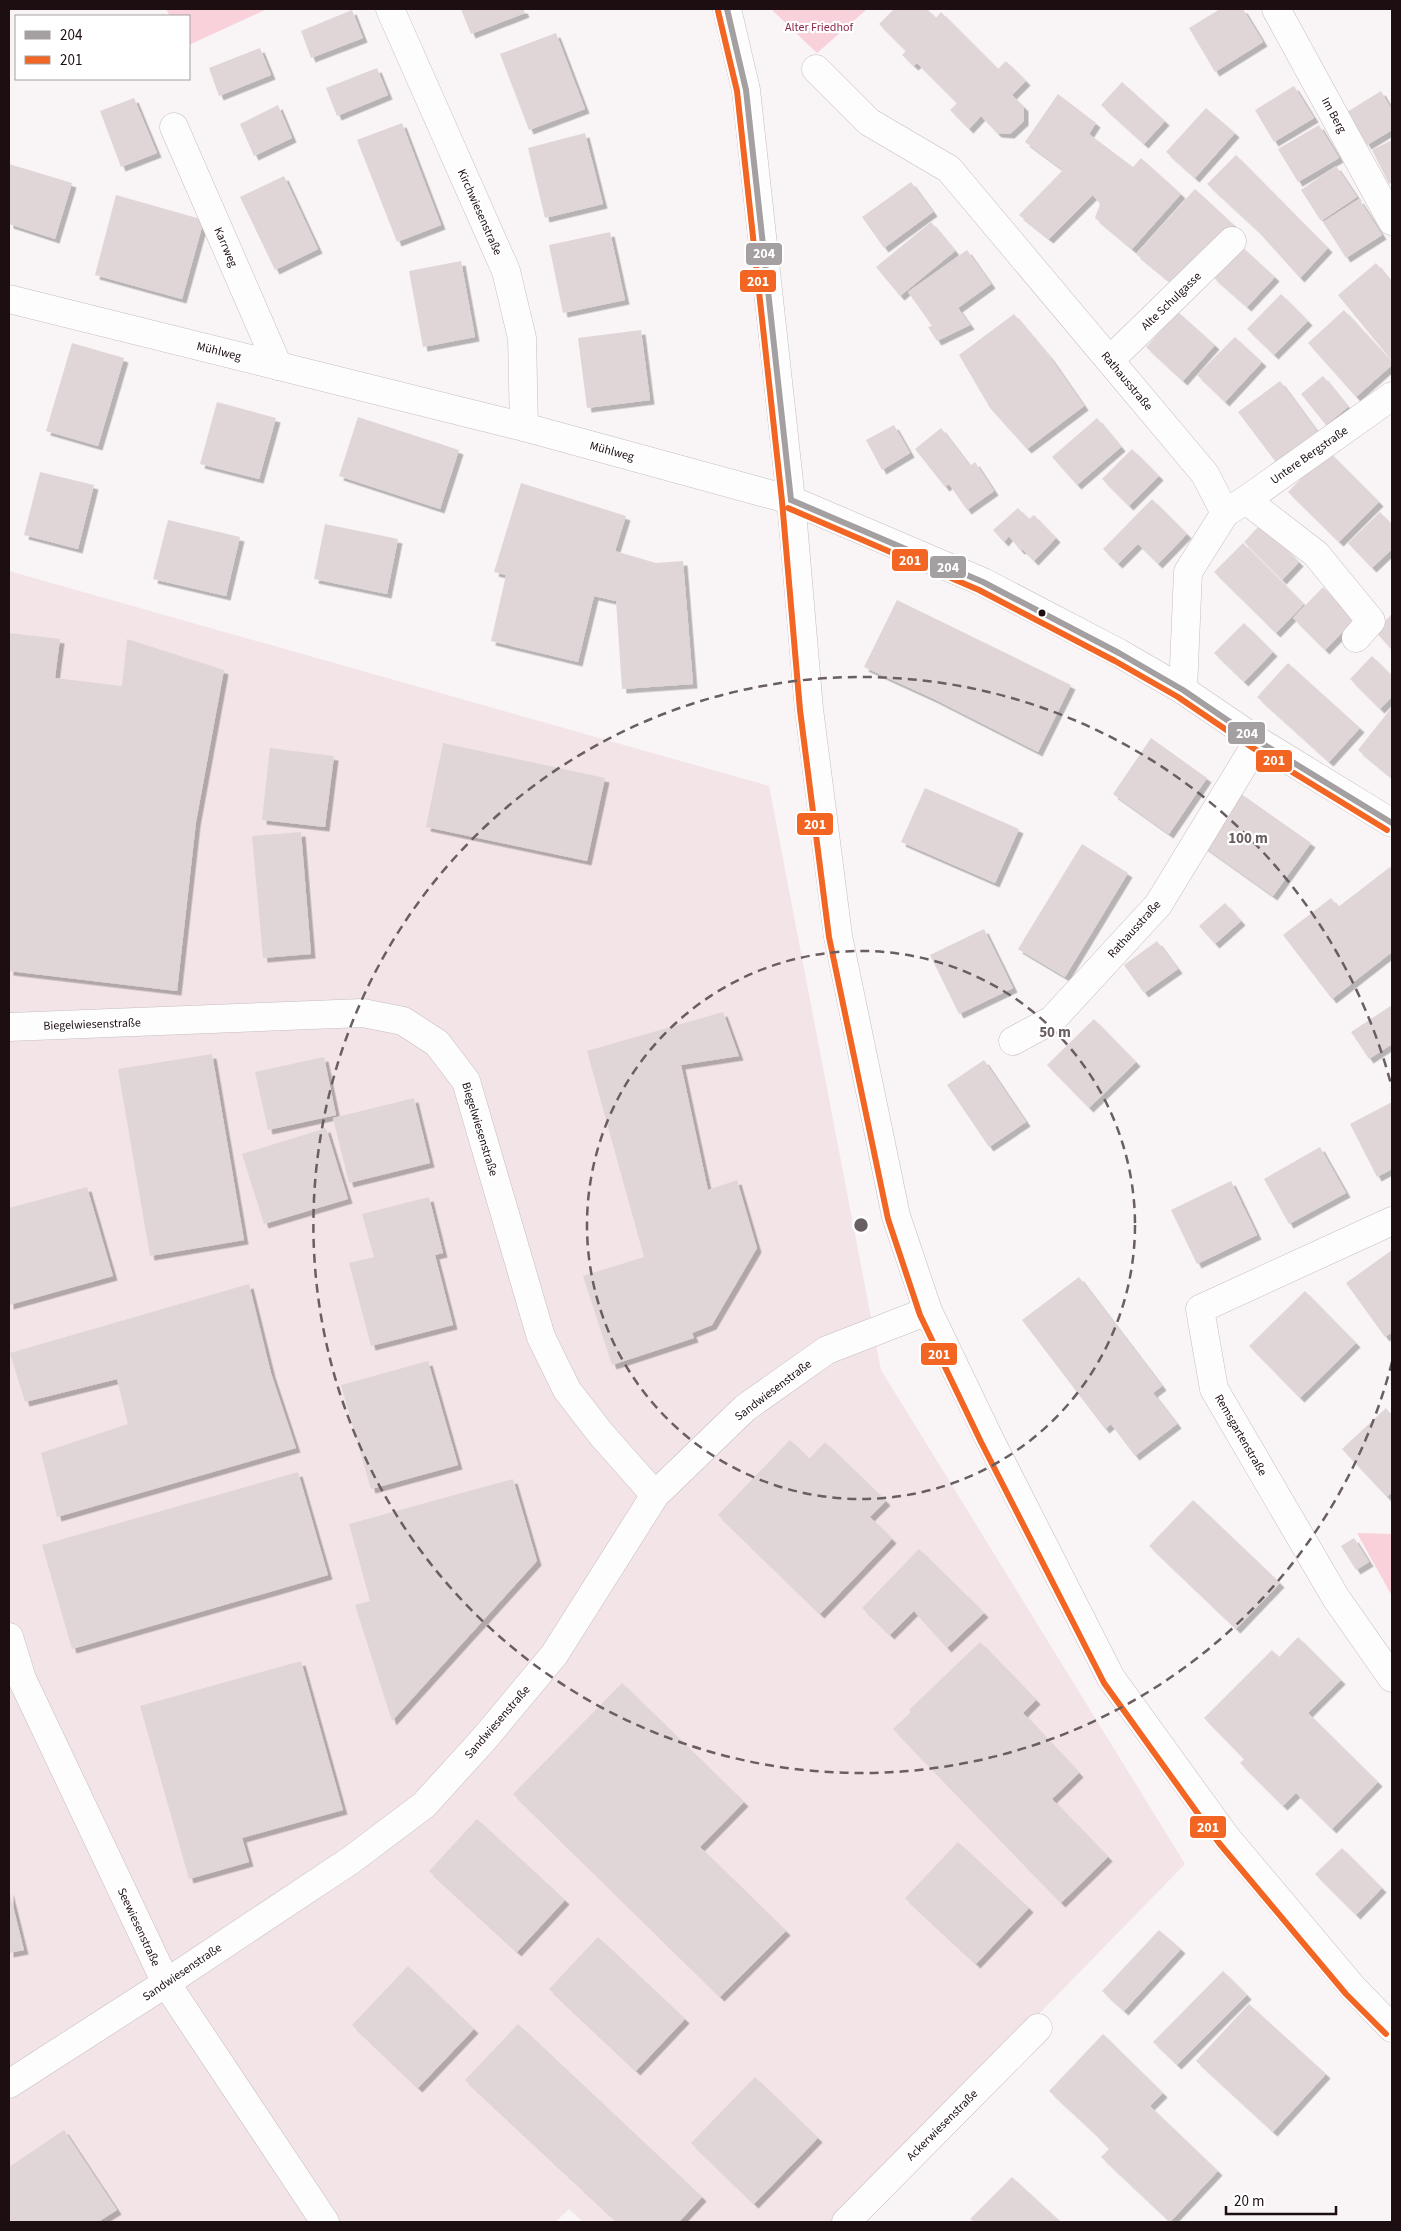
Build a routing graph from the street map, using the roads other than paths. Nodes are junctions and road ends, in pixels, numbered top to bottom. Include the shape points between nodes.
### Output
1 (390, 9) edge
2 (727, 9) edge
3 (1276, 9) edge
4 (816, 69) dead end
5 (174, 127) dead end
6 (1392, 221) edge
7 (1232, 241) dead end
8 (9, 299) edge
9 (1110, 360) junction
10 (278, 366) junction
11 (1392, 396) edge
12 (524, 427) junction
13 (791, 500) junction
14 (1236, 506) junction
15 (1356, 638) dead end
16 (1183, 690) junction
17 (1258, 740) junction
18 (1392, 823) edge
19 (9, 1028) edge
20 (1013, 1041) dead end
21 (1392, 1221) edge
22 (928, 1311) junction
23 (655, 1495) junction
24 (9, 1637) edge
25 (1392, 1678) edge
26 (166, 1983) junction
27 (1038, 2028) dead end
28 (1392, 2028) edge
29 (9, 2084) edge
30 (324, 2222) edge
31 (846, 2222) edge

1 - 12 street, Kirchwiesenstraße via 506,271 522,338
2 - 13 street via 746,90
3 - 6 street, Im Berg
4 - 9 street, Rathausstraße via 869,122 949,170
5 - 10 street, Karrweg
7 - 9 street, Alte Schulgasse
8 - 10 street, Mühlweg
9 - 14 street, Rathausstraße via 1204,474
10 - 12 street, Mühlweg
11 - 14 street, Untere Bergstraße
12 - 13 street, Mühlweg
13 - 16 street, Mühlweg via 982,582
13 - 22 street via 808,699 838,936 896,1216
14 - 15 street, Rathausstraße via 1316,554 1371,621
14 - 16 street via 1188,572
16 - 17 street
17 - 18 street
17 - 20 street, Rathausstraße via 1158,905 1052,1020
19 - 23 street, Biegelwiesenstraße via 363,1013 403,1022 437,1043 466,1080 541,1337 562,1381 601,1434
21 - 25 street, Remsgartenstraße via 1200,1309 1214,1389 1336,1598
22 - 23 street, Sandwiesenstraße via 827,1350 745,1408
22 - 28 street via 1111,1678 1226,1837 1353,1988
23 - 26 street, Sandwiesenstraße via 554,1655 424,1805 351,1860
24 - 26 street, Seewiesenstraße via 22,1680
26 - 29 street, Sandwiesenstraße
26 - 30 street, Seewiesenstraße
27 - 31 street, Ackerwiesenstraße

